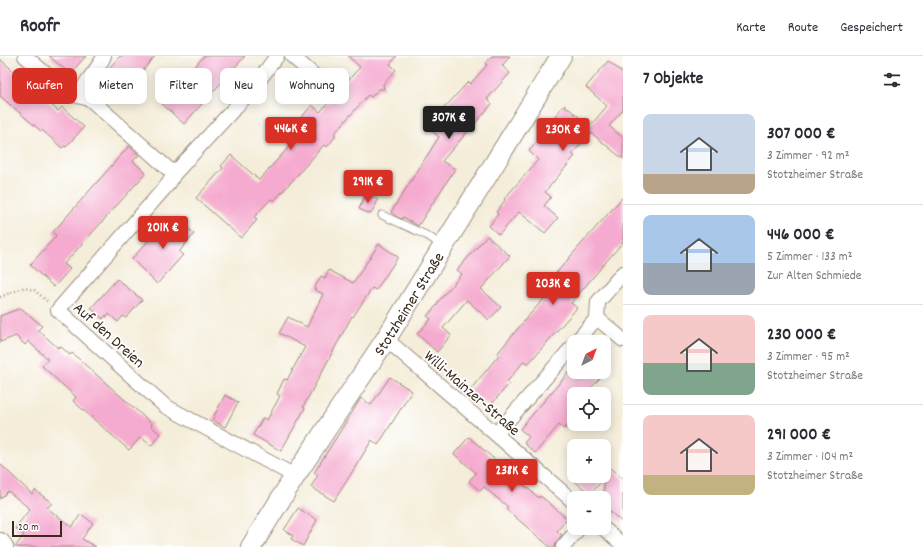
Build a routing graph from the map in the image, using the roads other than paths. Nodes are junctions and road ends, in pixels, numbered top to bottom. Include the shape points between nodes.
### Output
1 (25, 56) edge
2 (104, 56) edge
3 (277, 56) edge
4 (292, 56) edge
5 (561, 56) edge
6 (306, 68) edge
7 (80, 96) junction
8 (174, 174) junction
9 (382, 215) dead end
10 (443, 246) junction
11 (623, 273) edge
12 (597, 318) junction
13 (582, 335) edge
14 (386, 339) junction
15 (623, 340) edge
16 (567, 353) edge
17 (496, 434) junction
18 (295, 476) junction
19 (567, 496) edge
20 (573, 535) edge
21 (611, 535) edge
22 (0, 543) edge
23 (623, 545) edge
24 (3, 547) edge
25 (251, 547) edge
26 (563, 547) edge

1 - 7 street via 69,94
2 - 7 street via 83,87
3 - 8 street, Auf den Dreien via 254,87
4 - 6 street
5 - 10 street, Stotzheimer Straße
7 - 8 street via 90,99
8 - 18 street, Auf den Dreien via 169,183 58,310 165,406
9 - 10 lane via 428,236
10 - 14 street, Stotzheimer Straße
11 - 12 street via 598,302
12 - 13 street
12 - 15 street
14 - 17 street, Willi-Mainzer-Straße
14 - 18 street, Stotzheimer Straße
16 - 17 street
17 - 19 street, Willi-Mainzer-Straße
18 - 25 street, Stotzheimer Straße
20 - 26 street
21 - 23 street
22 - 24 street

